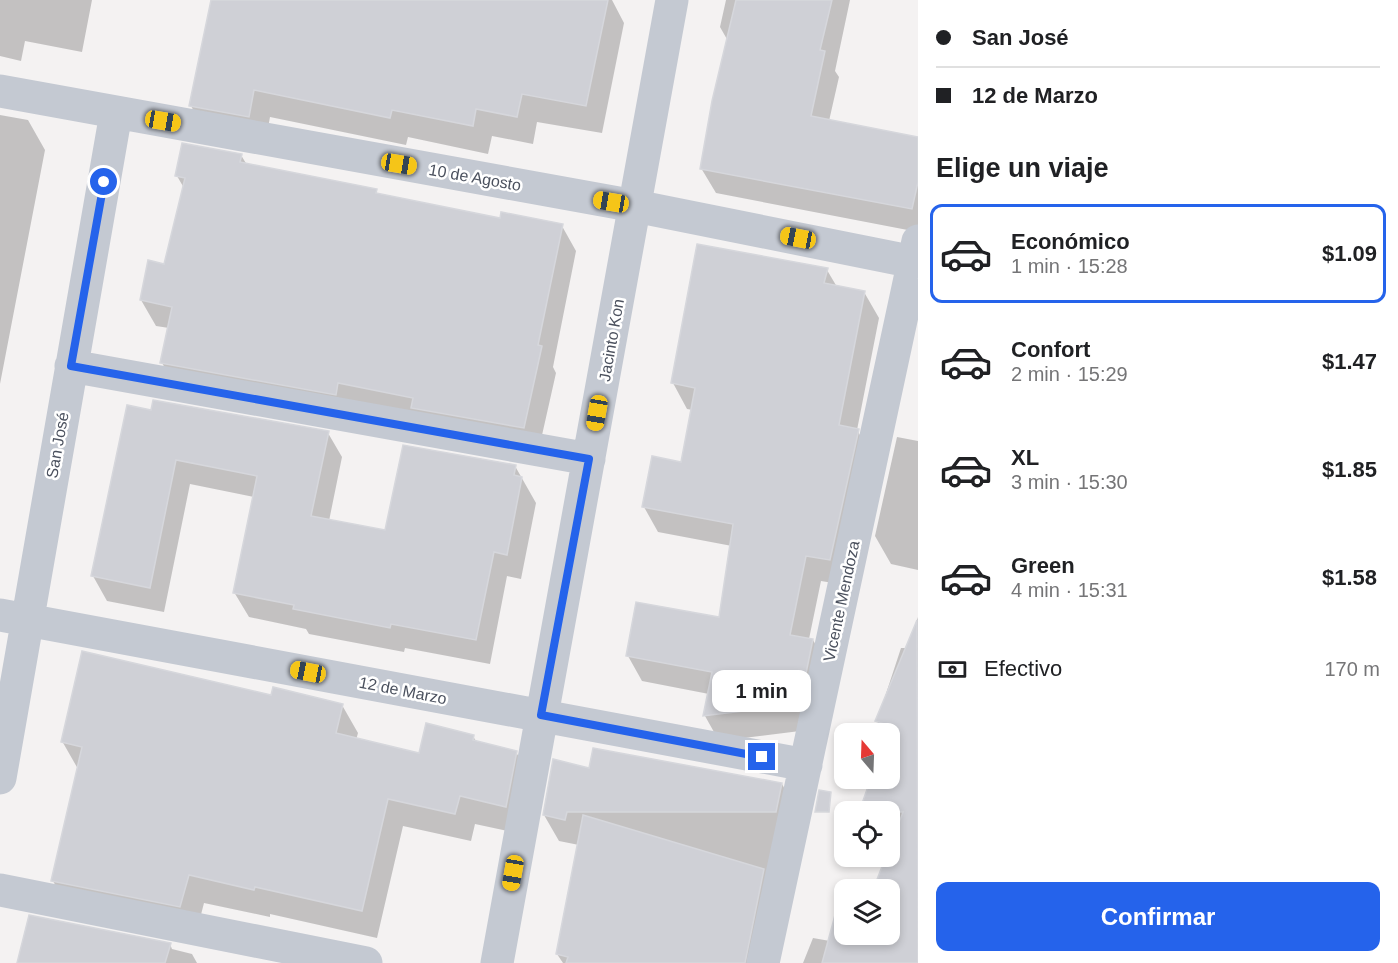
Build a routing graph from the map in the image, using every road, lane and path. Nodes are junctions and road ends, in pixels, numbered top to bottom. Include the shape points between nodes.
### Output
1 (672, 0) edge
2 (0, 91) edge
3 (116, 113) junction
4 (635, 206) junction
5 (916, 251) edge
6 (71, 366) junction
7 (589, 459) junction
8 (14, 618) edge
9 (541, 715) junction
10 (806, 765) junction
11 (0, 778) edge
12 (0, 890) edge
13 (366, 963) edge
14 (497, 963) edge
15 (763, 963) edge

1 - 4 street, Jacinto Kon
2 - 3 street, 10 de Agosto
3 - 4 street, 10 de Agosto
3 - 6 street, San José
4 - 5 street, 10 de Agosto
4 - 7 street, Jacinto Kon
5 - 10 street, Vicente Mendoza
6 - 7 street
6 - 8 street, San José
7 - 9 street, Jacinto Kon
8 - 9 street, 12 de Marzo
8 - 11 street, San José
9 - 10 street, 12 de Marzo
9 - 14 street, Jacinto Kon
10 - 15 street, Vicente Mendoza
12 - 13 street

